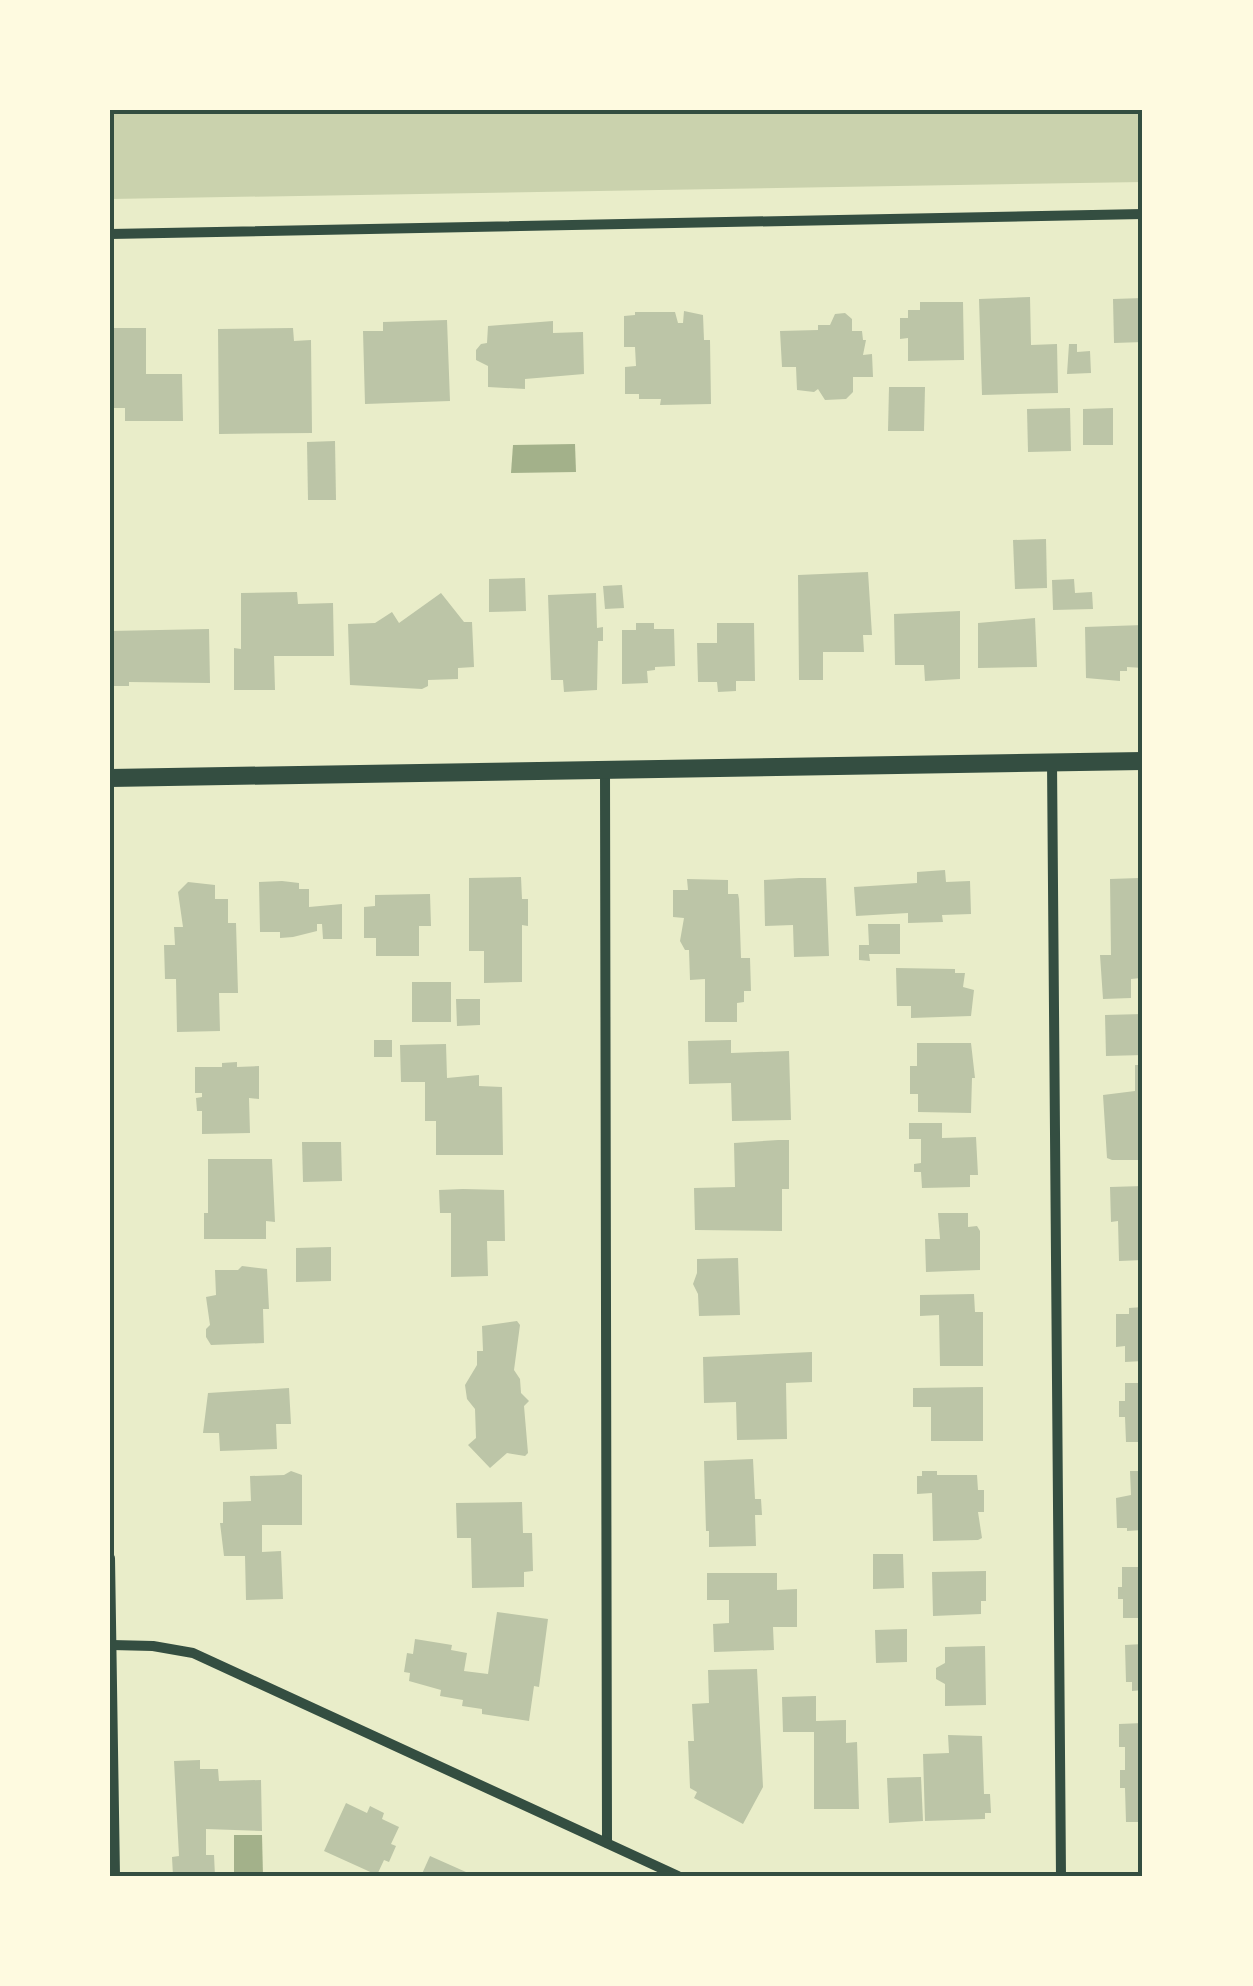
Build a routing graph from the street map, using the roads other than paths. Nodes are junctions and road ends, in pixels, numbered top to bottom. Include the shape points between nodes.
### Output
1 (1143, 214) edge
2 (110, 234) edge
3 (1143, 761) edge
4 (1052, 762) junction
5 (605, 770) junction
6 (110, 778) edge
7 (110, 1558) edge
8 (112, 1645) edge
9 (607, 1843) junction
10 (115, 1876) edge
11 (678, 1876) edge
12 (1062, 1876) edge

1 - 2 street
3 - 4 street
4 - 5 street
4 - 12 street
5 - 6 street
5 - 9 street
7 - 8 street
8 - 9 street via 193,1652
8 - 10 street
9 - 11 street

